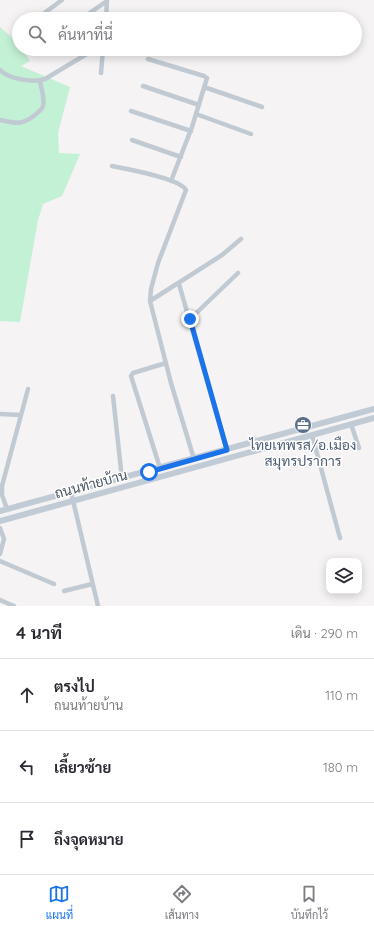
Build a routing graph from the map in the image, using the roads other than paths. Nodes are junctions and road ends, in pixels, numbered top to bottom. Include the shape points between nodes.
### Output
1 (62, 0) edge
2 (107, 0) edge
3 (46, 12) edge
4 (91, 12) edge
5 (106, 12) edge
6 (83, 56) edge
7 (102, 56) edge
8 (148, 59) dead end
9 (0, 70) edge
10 (101, 73) dead end
11 (40, 81) junction
12 (143, 86) dead end
13 (204, 87) junction
14 (199, 104) junction
15 (262, 107) dead end
16 (131, 112) dead end
17 (196, 114) junction
18 (0, 120) edge
19 (191, 131) junction
20 (251, 134) dead end
21 (132, 140) dead end
22 (181, 157) junction
23 (112, 166) dead end
24 (171, 181) junction
25 (241, 239) dead end
26 (238, 273) dead end
27 (179, 284) junction
28 (150, 301) junction
29 (190, 319) junction
30 (166, 363) junction
31 (28, 389) dead end
32 (113, 396) dead end
33 (374, 409) edge
34 (0, 414) edge
35 (21, 415) junction
36 (374, 418) edge
37 (351, 424) junction
38 (312, 435) junction
39 (359, 448) dead end
40 (227, 450) junction
41 (194, 459) junction
42 (160, 468) junction
43 (122, 478) junction
44 (70, 492) junction
45 (73, 501) junction
46 (7, 509) junction
47 (0, 511) edge
48 (0, 521) edge
49 (0, 528) edge
50 (340, 538) dead end
51 (0, 554) edge
52 (0, 560) edge
53 (54, 584) dead end
54 (92, 584) junction
55 (64, 591) dead end
56 (0, 600) edge
57 (14, 606) edge
58 (98, 606) edge

1 - 3 street
2 - 4 street
2 - 5 street
6 - 11 street
7 - 10 street
8 - 13 street via 204,76 207,78
9 - 11 street via 27,80
11 - 18 street via 44,100 40,111 26,122
12 - 14 street
13 - 14 street
13 - 15 street
14 - 17 street
16 - 19 street
17 - 19 street
17 - 20 street
19 - 22 street
21 - 22 street
22 - 24 street
23 - 24 street
24 - 28 street via 184,187 186,193 158,263 150,289
25 - 27 street
26 - 29 street
27 - 28 street
27 - 29 street
28 - 30 street
29 - 40 street
30 - 41 street
30 - 42 street via 133,373 131,376
31 - 35 street
32 - 43 street
33 - 40 street, ถนนท้ายบ้าน
34 - 35 street
35 - 46 street via 2,486
36 - 37 street, ถนนท้ายบ้าน
37 - 38 street, ถนนท้ายบ้าน
37 - 39 street
38 - 45 street, ถนนท้ายบ้าน
38 - 50 street
40 - 41 street, ถนนท้ายบ้าน
41 - 42 street, ถนนท้ายบ้าน
42 - 43 street, ถนนท้ายบ้าน
43 - 44 street, ถนนท้ายบ้าน
44 - 45 street
44 - 46 street, ถนนท้ายบ้าน
45 - 48 street, ถนนท้ายบ้าน
45 - 54 street
46 - 47 street, ถนนท้ายบ้าน
49 - 51 street via 4,540
52 - 53 street
54 - 55 street
54 - 58 street
56 - 57 street

